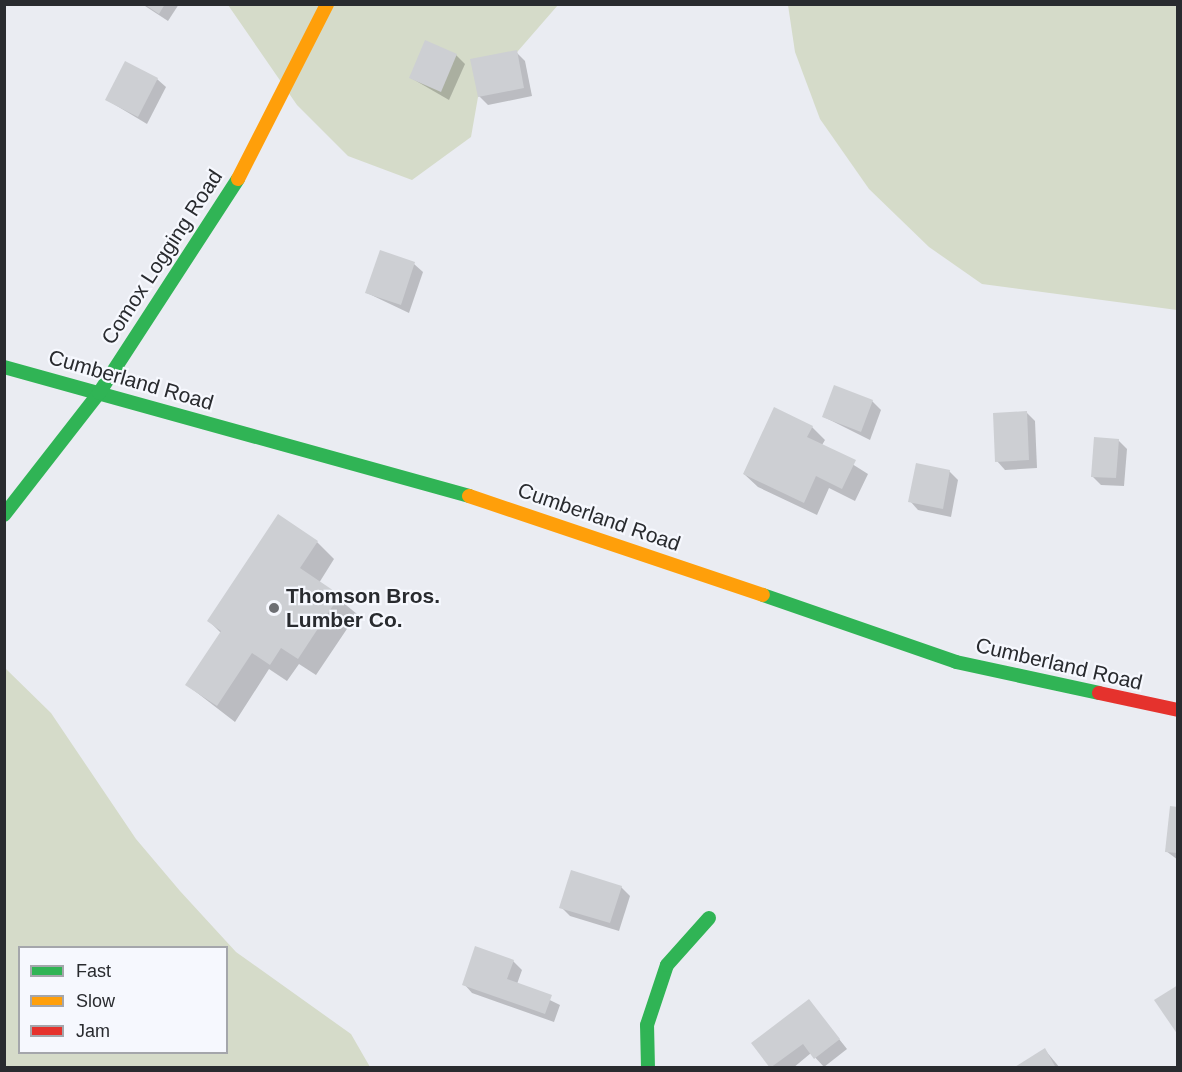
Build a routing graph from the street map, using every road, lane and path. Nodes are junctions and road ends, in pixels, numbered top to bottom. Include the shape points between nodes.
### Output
1 (327, 4) edge
2 (4, 367) edge
3 (99, 393) junction
4 (4, 515) edge
5 (1178, 710) edge
6 (709, 918) dead end
7 (648, 1068) edge

1 - 3 street, Comox Logging Road via 242,172
2 - 3 street, Cumberland Road
3 - 4 street, Comox Logging Road
3 - 5 street, Cumberland Road via 512,508 956,662
6 - 7 street via 667,965 647,1025

